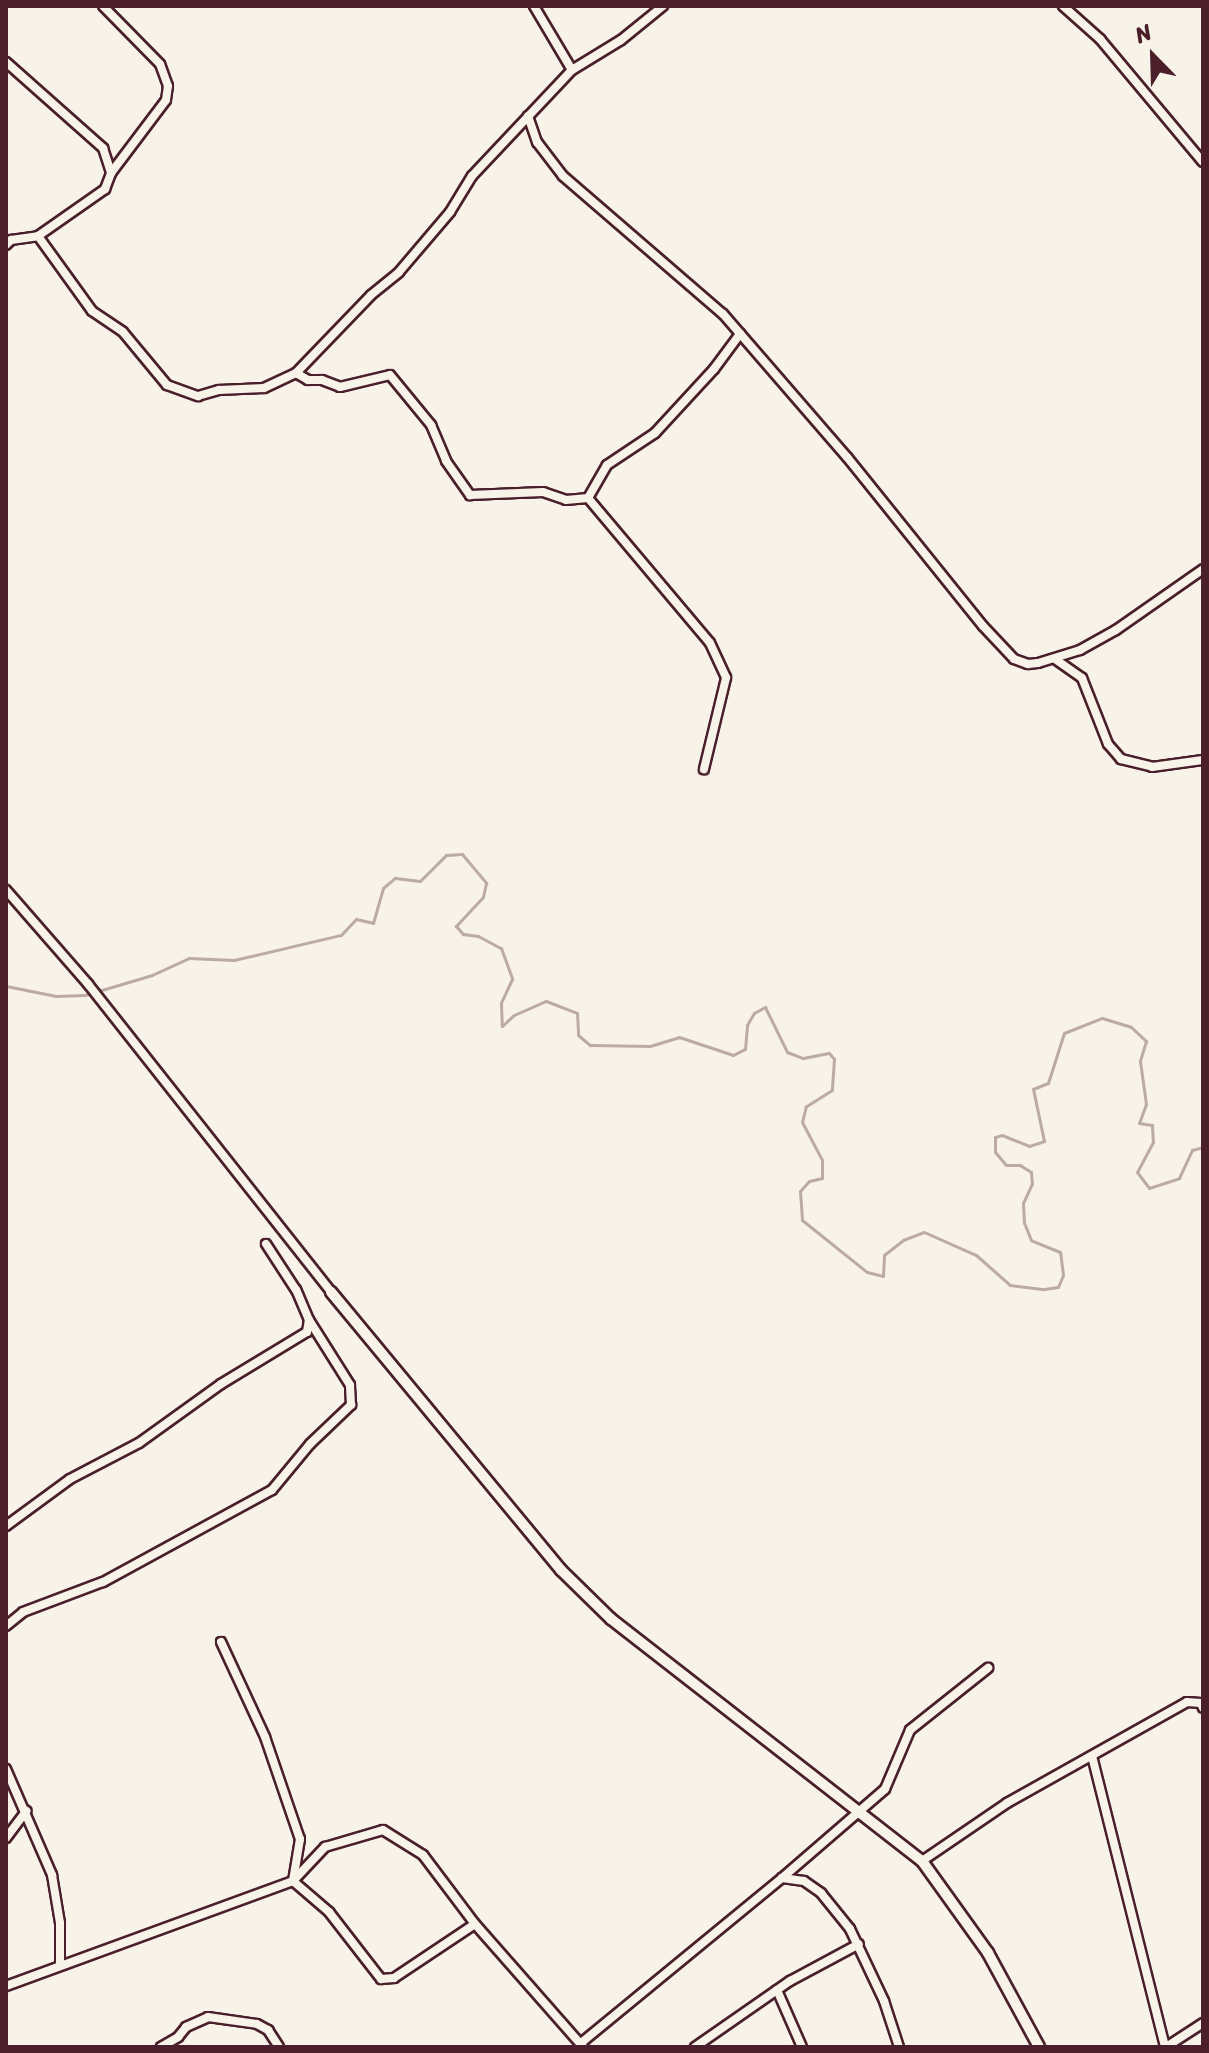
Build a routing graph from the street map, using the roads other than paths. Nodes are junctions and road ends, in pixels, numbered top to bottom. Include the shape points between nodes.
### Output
1 (103, 6) edge
2 (534, 6) edge
3 (663, 6) edge
4 (1063, 6) edge
5 (6, 62) edge
6 (572, 70) junction
7 (528, 116) junction
8 (1203, 162) edge
9 (111, 173) junction
10 (38, 236) junction
11 (6, 245) edge
12 (740, 334) junction
13 (296, 373) junction
14 (588, 498) junction
15 (1202, 570) edge
16 (1055, 659) junction
17 (1203, 760) edge
18 (704, 769) dead end
19 (6, 890) edge
20 (266, 1244) dead end
21 (329, 1290) joint
22 (309, 1320) junction
23 (6, 1526) edge
24 (6, 1626) edge
25 (221, 1642) dead end
26 (988, 1668) dead end
27 (1203, 1708) edge
28 (1092, 1756) junction
29 (6, 1769) edge
30 (860, 1810) junction
31 (26, 1811) junction
32 (6, 1838) edge
33 (922, 1861) junction
34 (782, 1878) junction
35 (293, 1881) junction
36 (475, 1924) junction
37 (859, 1944) junction
38 (60, 1964) junction
39 (6, 1986) edge
40 (777, 1990) junction
41 (1203, 2023) edge
42 (582, 2045) edge
43 (161, 2047) edge
44 (279, 2047) edge
45 (695, 2047) edge
46 (802, 2047) edge
47 (899, 2047) edge
48 (1039, 2047) edge
49 (1166, 2047) edge

1 - 9 street via 160,64 168,86 158,115
2 - 6 street
3 - 6 street
4 - 8 street via 1100,39
5 - 9 street via 103,148
6 - 7 street
7 - 12 street via 537,142 563,176 676,271
7 - 13 street via 472,176 450,212 408,261
9 - 10 street via 105,189
10 - 11 street
10 - 13 street via 92,311 123,332 167,385 198,396 264,388
12 - 14 street via 655,433 607,465
12 - 16 street via 1014,659 1028,664
13 - 14 street via 340,387 390,375 431,425 446,461 470,495 543,492 566,500
14 - 18 street via 710,643 726,678
15 - 16 street via 1116,630
16 - 17 street via 1082,678 1108,744 1121,759 1152,767
19 - 21 street via 88,984
20 - 22 street
21 - 30 street via 561,1570 611,1619
22 - 23 street via 307,1332 295,1342 221,1384 139,1443 70,1479
22 - 24 street via 350,1385 351,1405 272,1490 103,1582 23,1612
25 - 35 street via 265,1737 300,1839
26 - 30 street via 910,1730 885,1789
27 - 28 street via 1187,1702
28 - 33 street via 1007,1803
28 - 49 street
29 - 31 street
30 - 33 street
30 - 34 street
31 - 32 street
31 - 38 street via 52,1875
33 - 48 street via 988,1953
34 - 37 street via 804,1881 821,1893
34 - 42 street
35 - 36 street via 325,1847 383,1830 423,1855
35 - 36 street via 329,1912 381,1979 394,1978
35 - 38 street
36 - 42 street
37 - 40 street
37 - 47 street
38 - 39 street
40 - 45 street
40 - 46 street
41 - 49 street
43 - 44 street via 208,2017 257,2024

